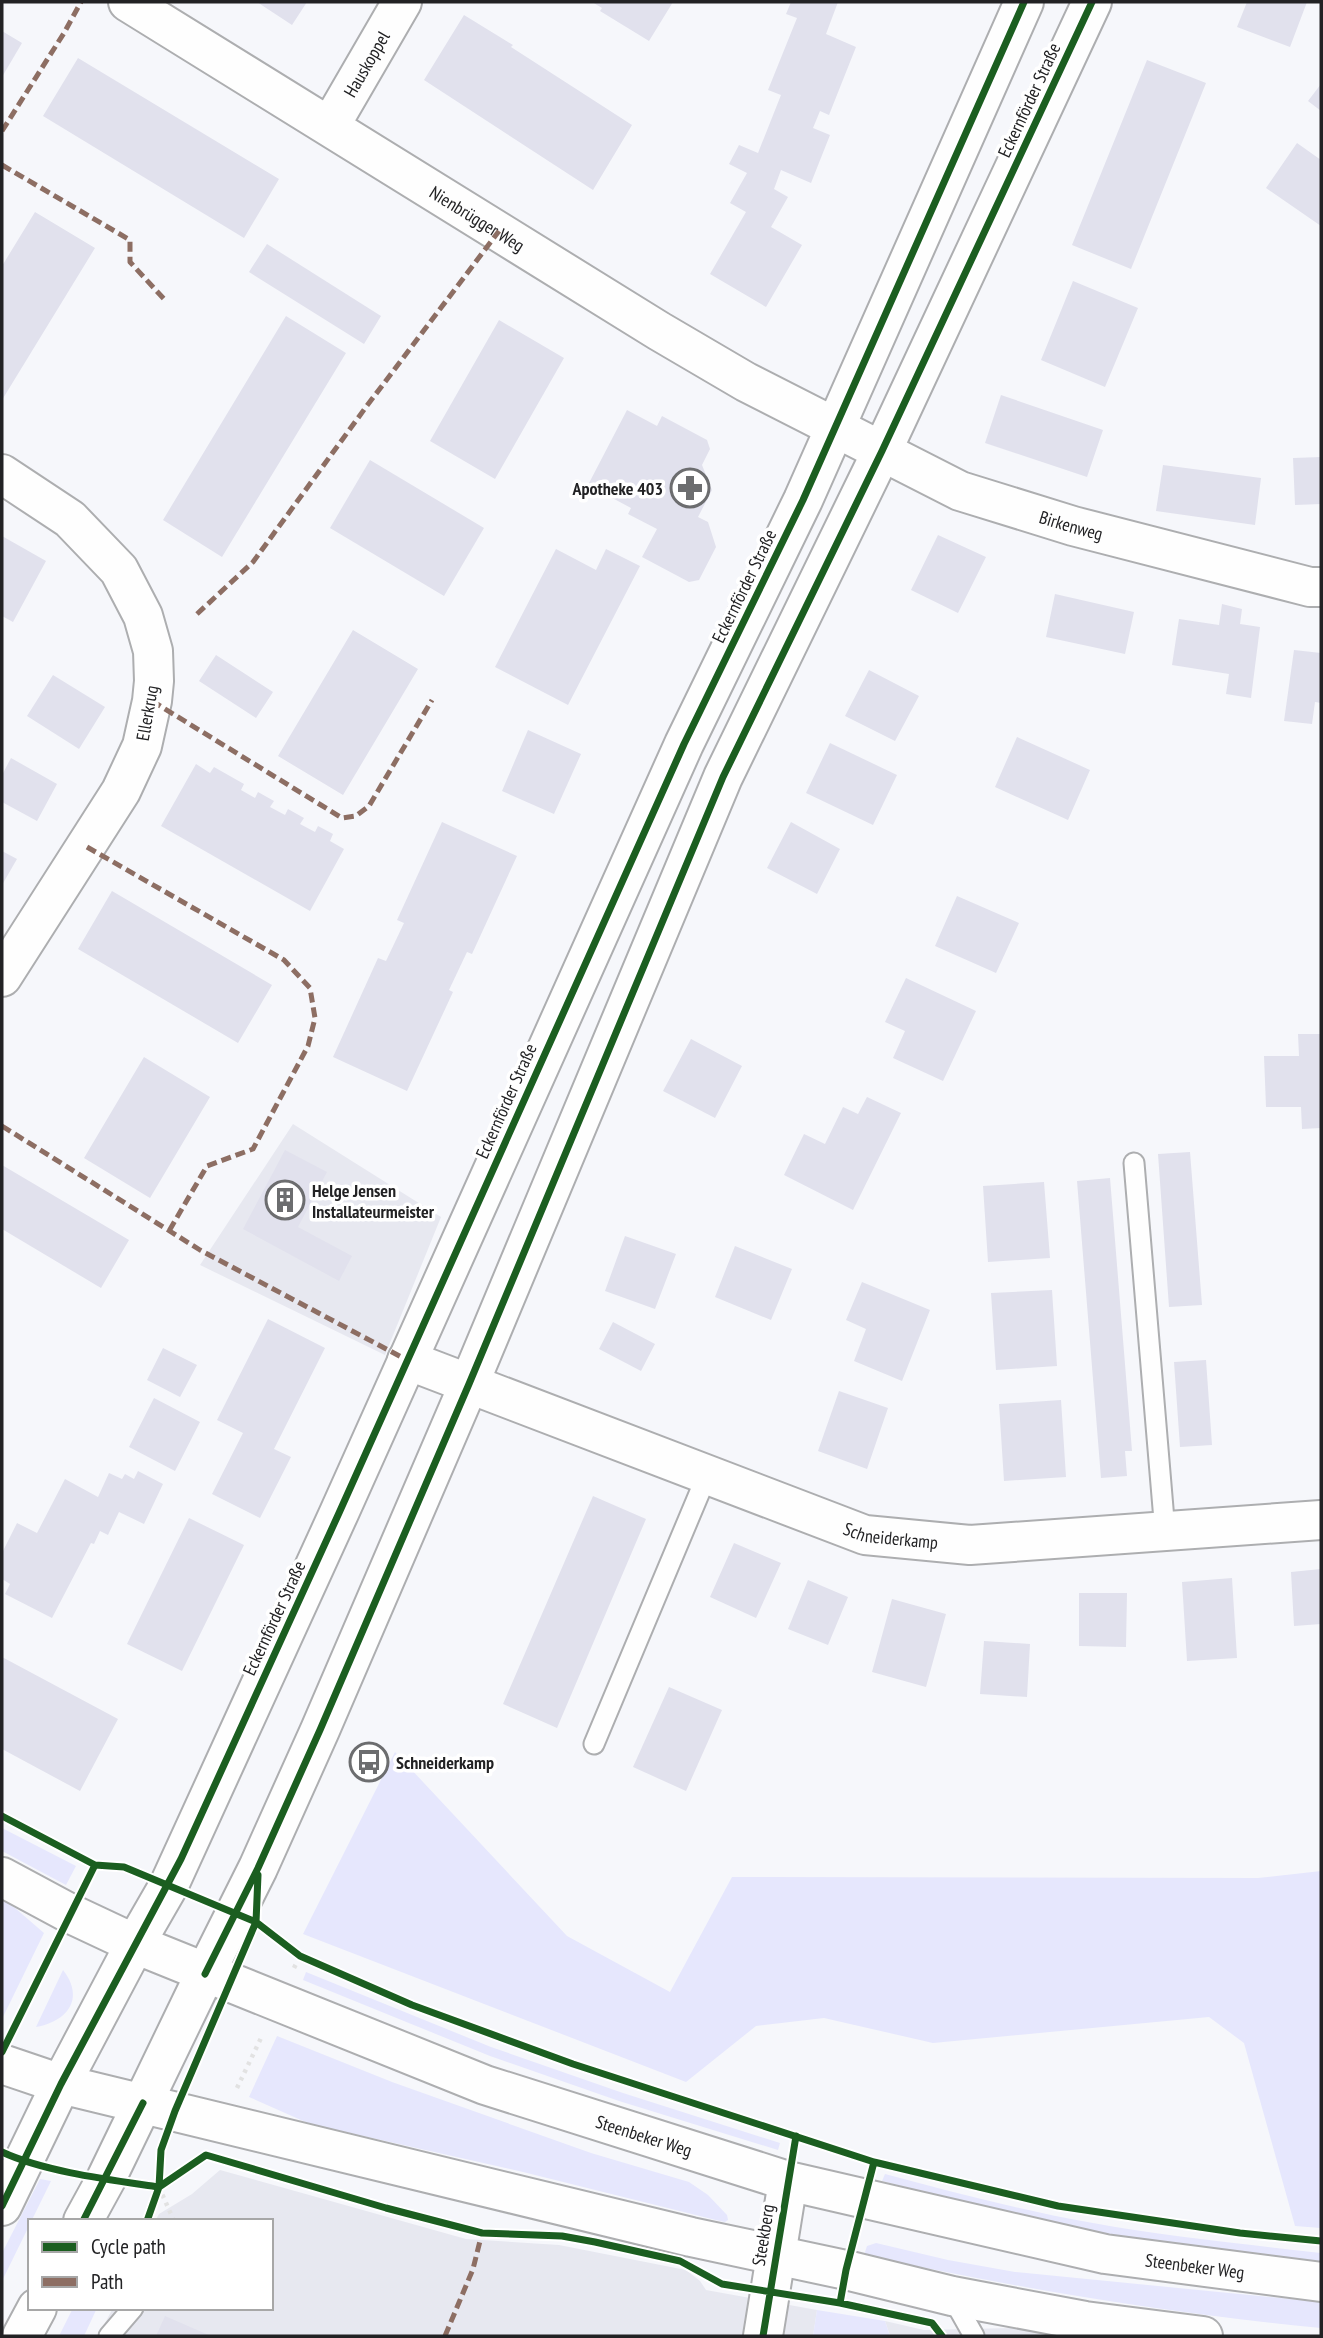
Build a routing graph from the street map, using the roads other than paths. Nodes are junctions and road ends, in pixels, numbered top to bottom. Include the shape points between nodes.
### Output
1 (128, 2) edge
2 (402, 2) edge
3 (1024, 2) edge
4 (1092, 2) edge
5 (330, 126) junction
6 (834, 426) junction
7 (882, 451) junction
8 (2, 474) edge
9 (1321, 587) edge
10 (2, 977) edge
11 (1134, 1163) dead end
12 (408, 1360) junction
13 (468, 1384) junction
14 (707, 1475) junction
15 (1321, 1520) edge
16 (1166, 1532) junction
17 (594, 1744) dead end
18 (2, 1877) edge
19 (135, 1944) junction
20 (205, 1974) junction
21 (2, 2064) edge
22 (61, 2084) junction
23 (143, 2103) junction
24 (788, 2181) junction
25 (2, 2206) edge
26 (84, 2219) edge
27 (775, 2255) junction
28 (1321, 2282) edge
29 (951, 2296) junction
30 (36, 2310) edge
31 (131, 2310) edge
32 (22, 2336) edge
33 (109, 2336) edge
34 (764, 2336) edge
35 (974, 2336) edge
36 (1203, 2336) edge

1 - 5 street, Nienbrügger Weg
2 - 5 street, Hauskoppel
3 - 6 street, Eckernförder Straße
4 - 7 street, Eckernförder Straße
5 - 6 street, Nienbrügger Weg via 659,331
6 - 7 street, Birkenweg
6 - 12 street, Eckernförder Straße via 803,500 684,744
7 - 9 street, Birkenweg via 960,491 1073,526
7 - 13 street, Eckernförder Straße via 723,777
8 - 10 street, Ellerkrug via 70,519 119,570 143,616 153,651 154,681 142,746 121,791
11 - 16 lane
12 - 13 street, Schneiderkamp
12 - 19 street, Eckernförder Straße via 181,1859
13 - 14 street, Schneiderkamp
13 - 20 street, Eckernförder Straße via 253,1880
14 - 16 street, Schneiderkamp via 865,1535 970,1545
14 - 17 lane
15 - 16 street, Schneiderkamp
18 - 19 street, Steenbeker Weg
19 - 20 street, Steenbeker Weg
19 - 22 street, Eckernförder Straße
20 - 23 street, Eckernförder Straße
20 - 24 street, Steenbeker Weg via 485,2085
21 - 22 street
22 - 23 street
22 - 25 street, Eckernförder Straße
23 - 26 street, Eckernförder Straße
23 - 27 street
24 - 27 street, Steekberg
24 - 28 street, Steenbeker Weg via 1105,2254
27 - 29 street
27 - 34 street, Steekberg
29 - 35 lane
29 - 36 street via 1085,2321
30 - 32 street
31 - 33 lane

